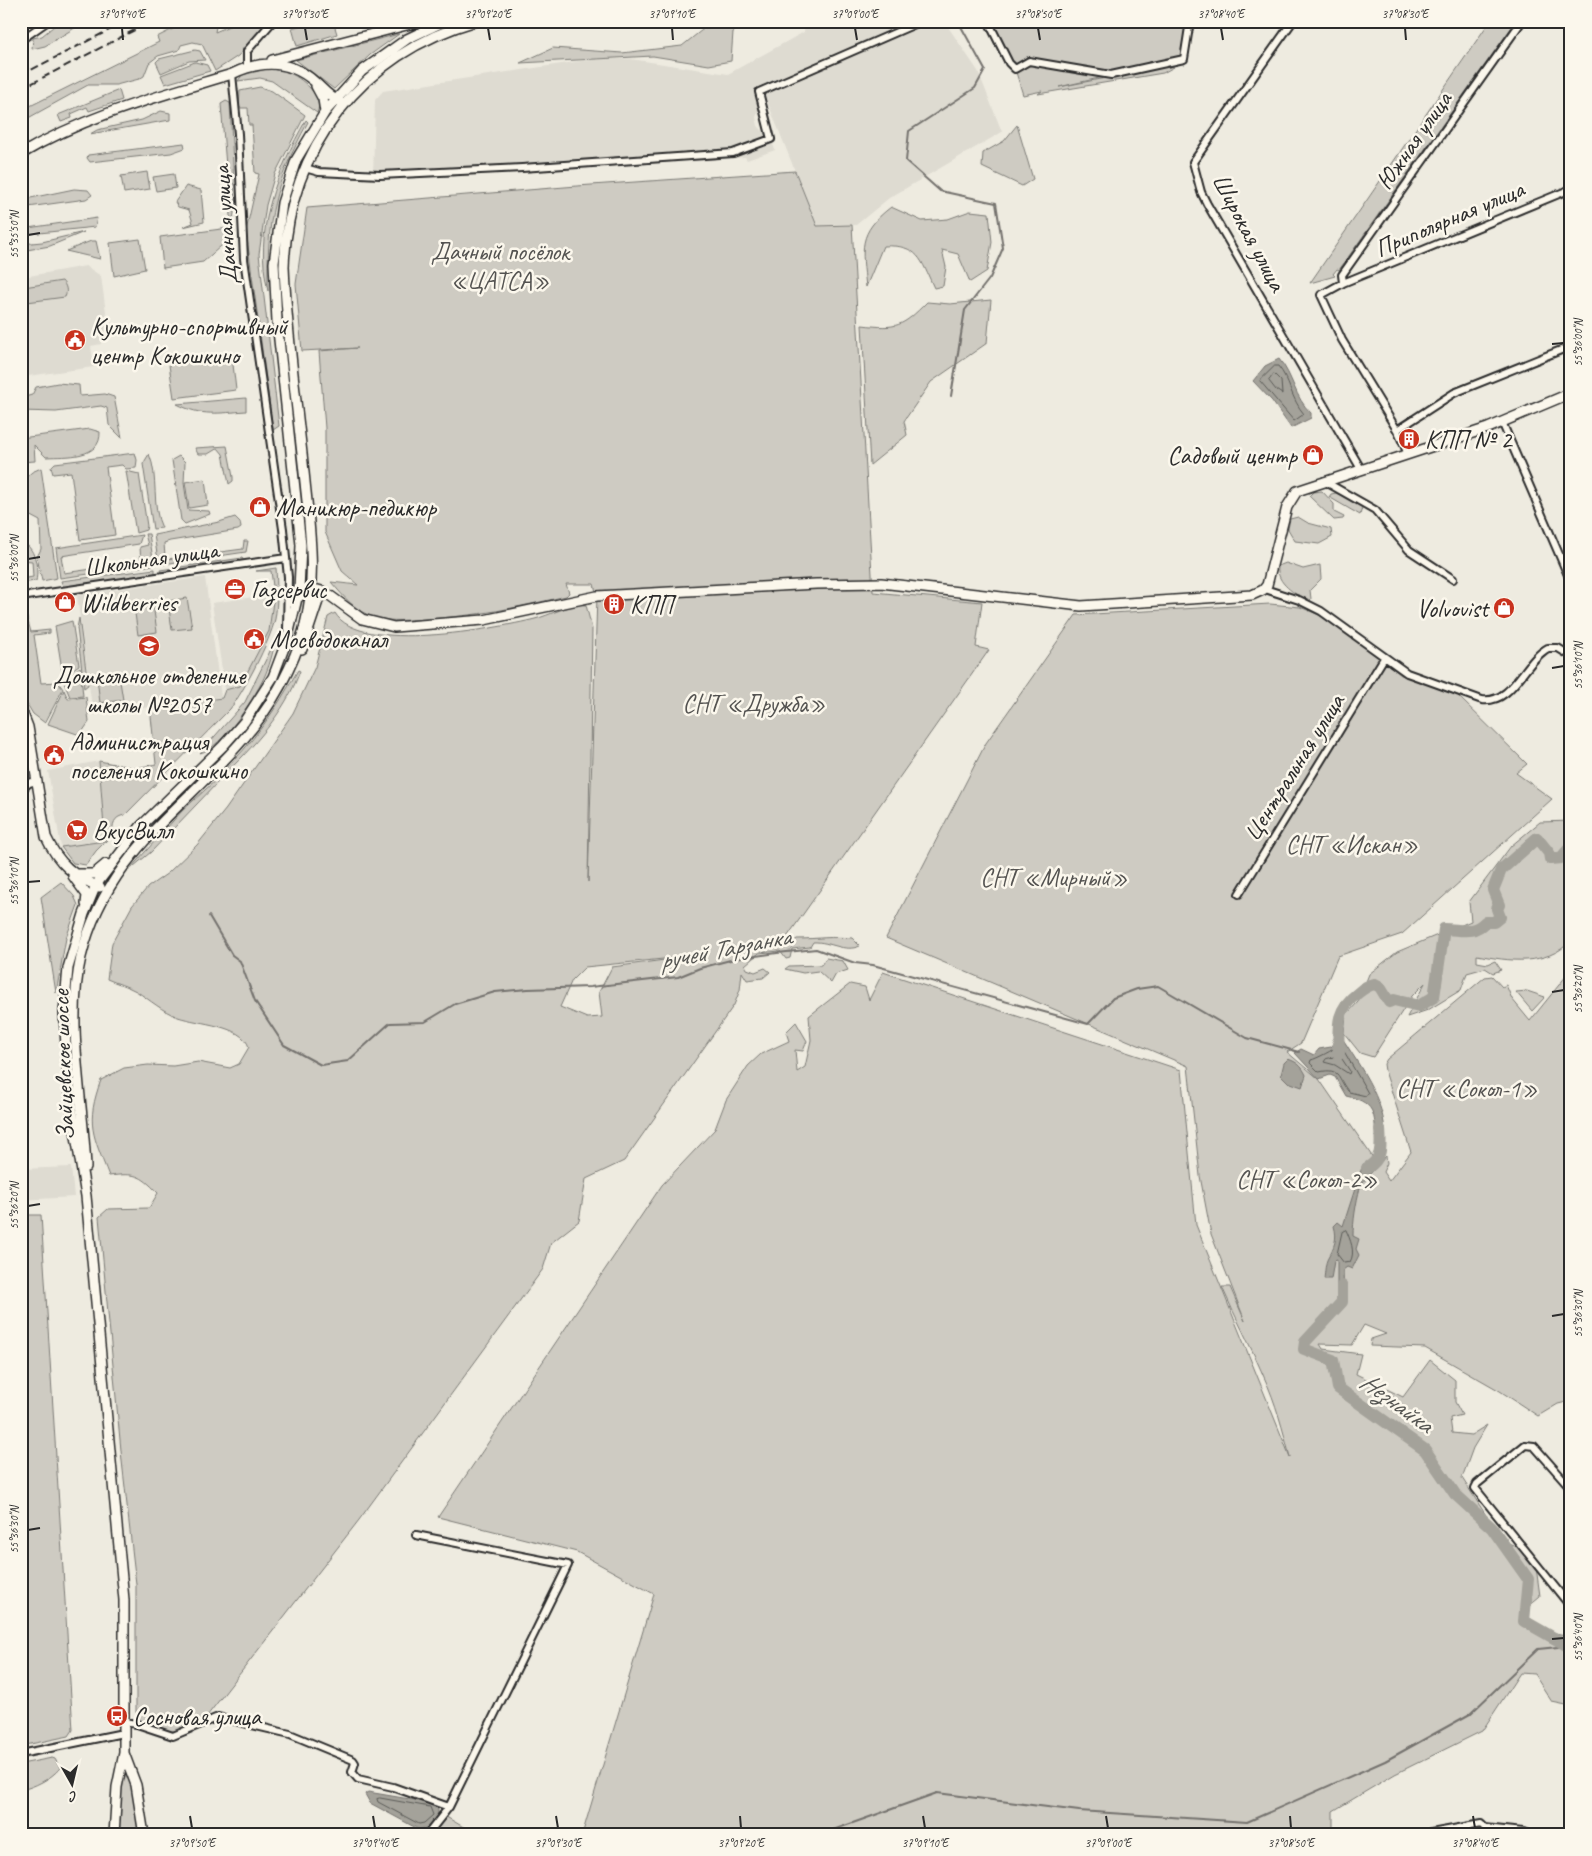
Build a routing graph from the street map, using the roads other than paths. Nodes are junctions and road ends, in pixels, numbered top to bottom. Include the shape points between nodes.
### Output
1 (48, 21) edge
2 (273, 21) edge
3 (422, 21) edge
4 (445, 21) edge
5 (476, 21) edge
6 (922, 21) edge
7 (988, 21) edge
8 (1190, 21) edge
9 (1293, 21) edge
10 (1522, 21) edge
11 (21, 40) edge
12 (247, 67) junction
13 (232, 74) junction
14 (312, 79) junction
15 (350, 99) junction
16 (334, 100) junction
17 (325, 112) junction
18 (328, 123) junction
19 (21, 154) edge
20 (305, 168) junction
21 (1571, 189) edge
22 (1343, 283) junction
23 (1571, 346) edge
24 (1571, 393) edge
25 (1504, 425) junction
26 (1397, 430) junction
27 (1408, 454) junction
28 (1361, 469) junction
29 (1324, 481) junction
30 (301, 545) junction
31 (286, 558) junction
32 (1453, 579) dead end
33 (1571, 582) edge
34 (311, 588) junction
35 (1265, 588) junction
36 (325, 592) junction
37 (21, 597) edge
38 (296, 605) junction
39 (287, 640) junction
40 (1571, 656) edge
41 (1383, 660) junction
42 (289, 671) junction
43 (24, 716) edge
44 (35, 777) junction
45 (21, 790) edge
46 (140, 826) junction
47 (69, 870) junction
48 (96, 885) junction
49 (108, 890) junction
50 (1239, 894) dead end
51 (84, 914) junction
52 (86, 941) junction
53 (86, 1195) junction
54 (1571, 1488) edge
55 (416, 1534) dead end
56 (1571, 1607) edge
57 (123, 1722) junction
58 (123, 1733) junction
59 (124, 1753) junction
60 (21, 1754) edge
61 (450, 1807) junction
62 (1484, 1832) edge
63 (114, 1835) edge
64 (144, 1835) edge
65 (427, 1835) edge
66 (1420, 1835) edge
67 (1531, 1835) edge

1 - 11 street
2 - 12 street via 247,51
3 - 12 main road
4 - 16 main road, Зайцевское шоссе via 385,53
5 - 15 main road, Зайцевское шоссе via 408,50 375,73
6 - 20 street via 759,92 771,139 733,153 380,174 318,172
7 - 8 street via 1015,69 1029,61 1111,75 1184,59
9 - 28 street, Широкая улица via 1193,162 1207,204
10 - 22 street, Южная улица via 1342,275
12 - 13 main road
12 - 14 main road via 281,63
13 - 19 main road via 85,121
13 - 31 street, Дачная улица via 243,256
14 - 16 main road
14 - 17 main road via 323,99
15 - 16 main road via 343,102
15 - 18 main road, Зайцевское шоссе
16 - 17 main road, Зайцевское шоссе
16 - 18 main road
17 - 30 main road, Зайцевское шоссе via 305,142 290,175 274,248 277,321
18 - 20 main road, Зайцевское шоссе
20 - 34 main road, Зайцевское шоссе via 289,219 284,267 311,534
21 - 22 street, Приполярная улица
22 - 26 street, Приполярная улица via 1324,292 1321,299 1350,355
23 - 26 street via 1454,393
24 - 25 main road
25 - 27 main road
25 - 33 street
26 - 27 street
27 - 28 main road
28 - 29 main road
29 - 32 street via 1375,510 1409,550
29 - 35 main road via 1297,491 1289,501
30 - 34 main road via 305,578
30 - 38 main road, Зайцевское шоссе
31 - 37 street, Школьная улица
31 - 39 street, Дачная улица via 289,592
34 - 36 main road
34 - 38 main road via 302,592
34 - 42 main road, Зайцевское шоссе via 304,628
35 - 36 main road via 1243,597 1089,606 881,583 816,584 597,596 484,620 407,626 381,625 362,619
35 - 41 street via 1321,611
36 - 42 main road via 319,598 307,640
38 - 39 main road, Зайцевское шоссе
39 - 46 main road, Зайцевское шоссе via 273,678 244,722
40 - 41 street via 1558,648 1548,648 1501,697 1488,701 1407,673
41 - 50 street, Центральная улица
42 - 49 main road, Зайцевское шоссе via 231,753 152,830
43 - 44 main road
44 - 45 street
44 - 47 main road via 46,837 55,856
46 - 47 main road via 96,874 82,875
46 - 48 main road, Зайцевское шоссе
47 - 48 main road
47 - 51 main road via 87,895
48 - 49 main road
48 - 51 main road, Зайцевское шоссе
48 - 52 main road via 96,908
49 - 52 main road, Зайцевское шоссе
51 - 53 main road, Зайцевское шоссе via 68,968 64,1012 72,1109
52 - 53 main road, Зайцевское шоссе via 79,969 75,1020
53 - 57 main road via 122,1577 125,1624
54 - 56 street via 1530,1444 1475,1488
55 - 61 street via 568,1564
57 - 58 main road
57 - 61 street via 173,1736 218,1718 290,1734 353,1760 352,1772 358,1779 394,1787
58 - 59 main road
58 - 60 street
59 - 63 main road via 117,1787
59 - 64 main road via 136,1785
61 - 65 street
62 - 66 street via 1481,1824
62 - 67 street

